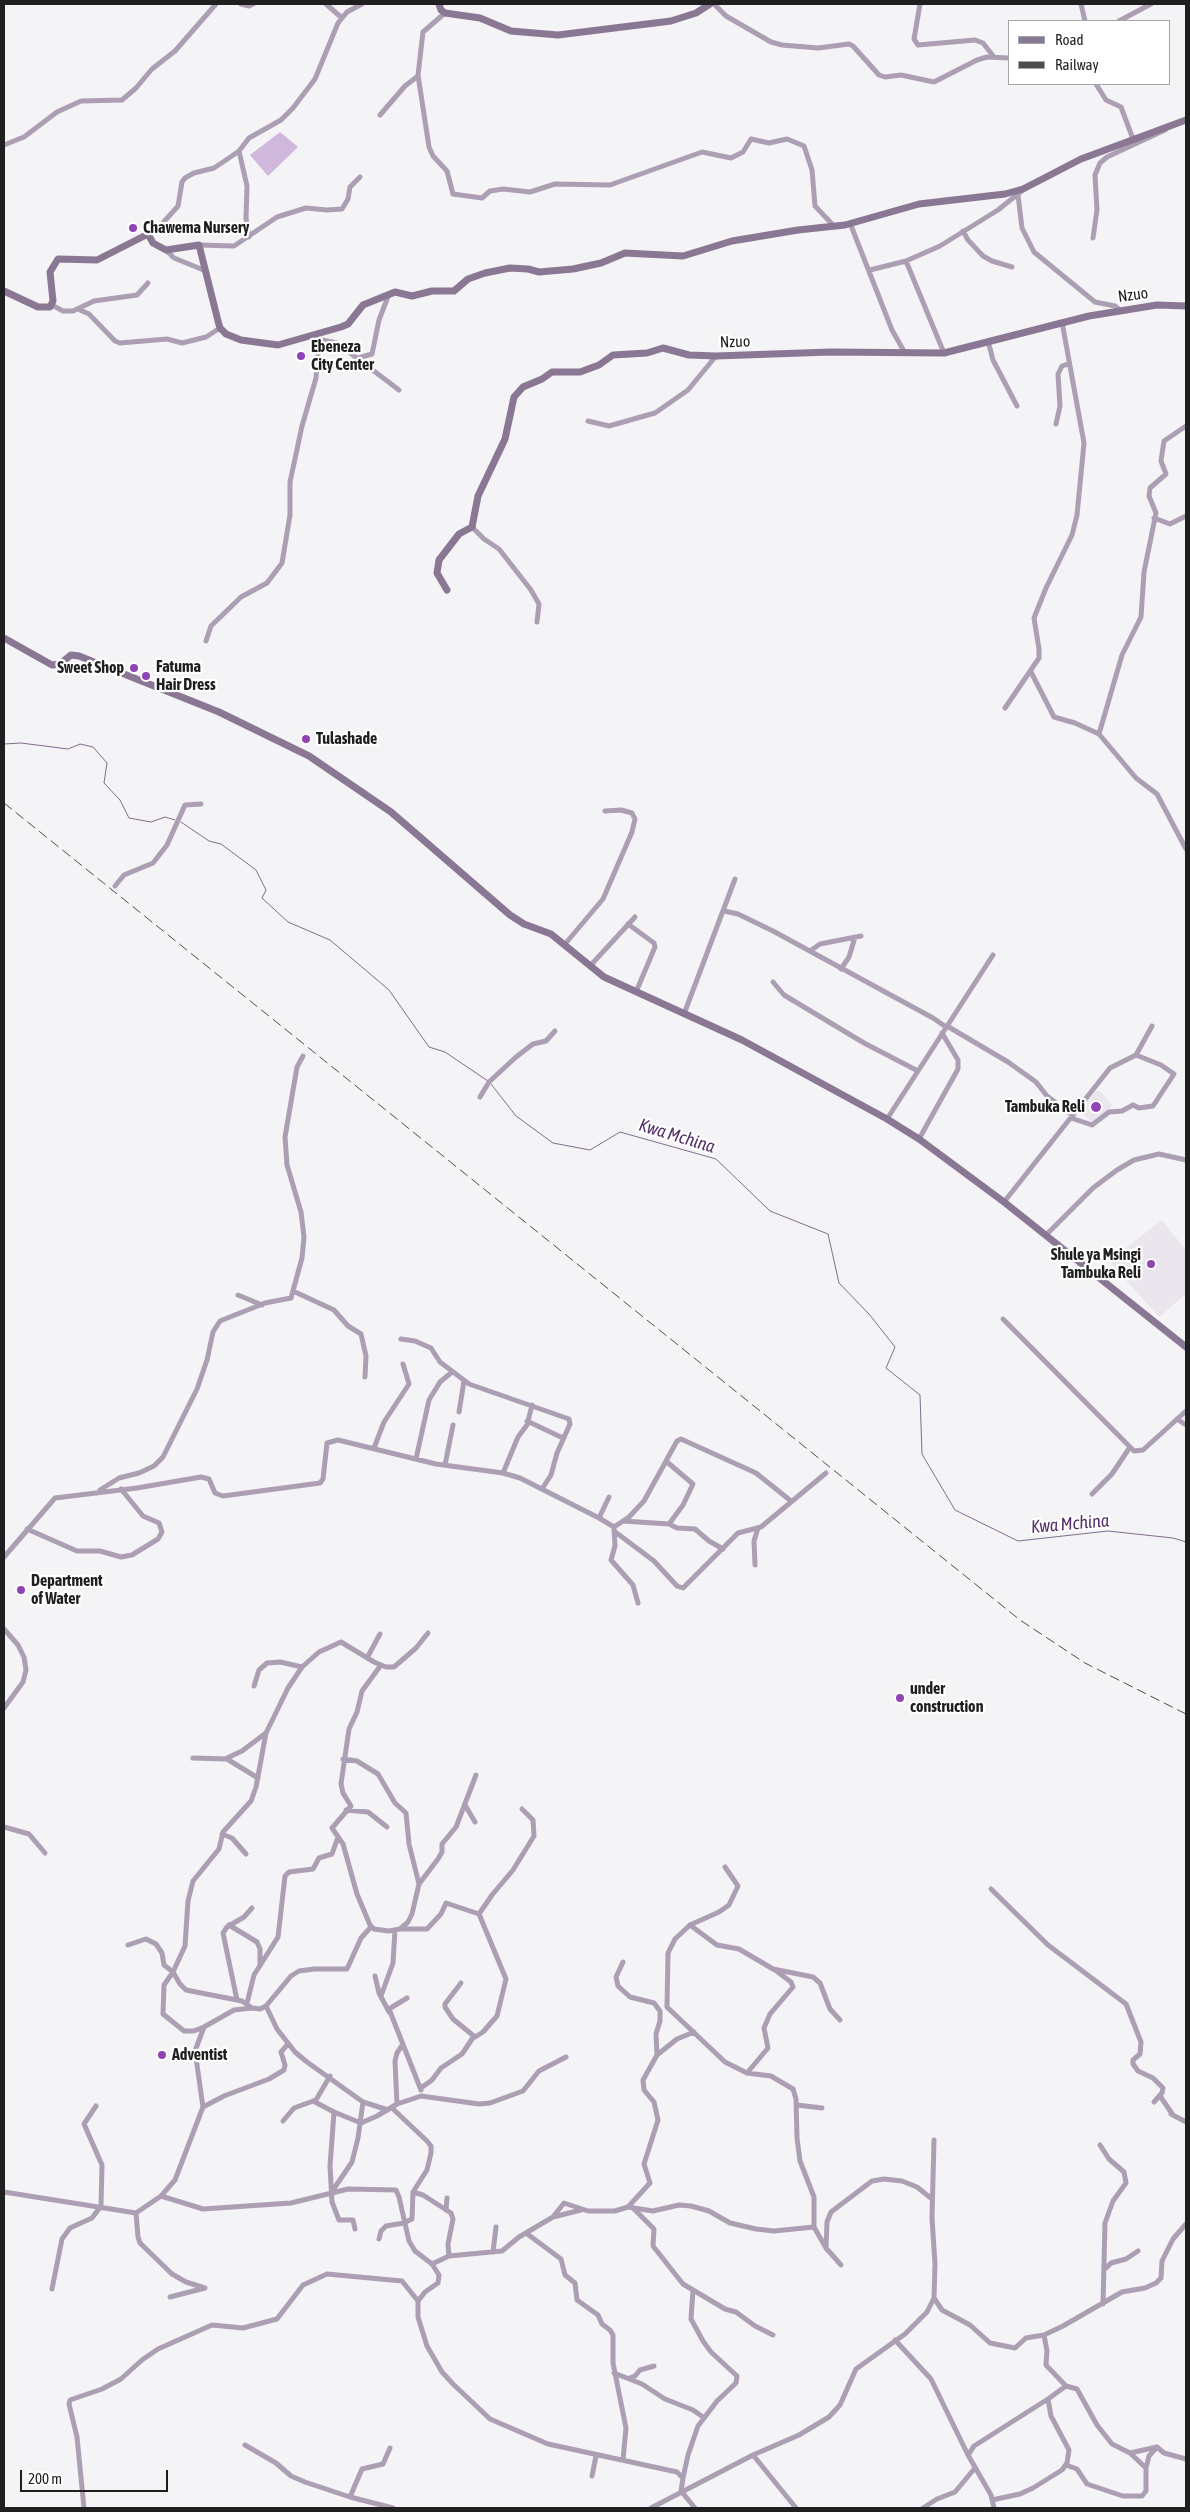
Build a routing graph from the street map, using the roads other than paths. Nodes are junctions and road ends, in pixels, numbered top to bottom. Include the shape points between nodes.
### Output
1 (216, 4) edge
2 (241, 4) edge
3 (253, 4) edge
4 (326, 4) edge
5 (362, 4) edge
6 (439, 4) edge
7 (710, 4) edge
8 (714, 4) edge
9 (920, 4) edge
10 (1081, 4) edge
11 (1151, 4) edge
12 (445, 13) junction
13 (342, 18) junction
14 (1085, 20) edge
15 (1121, 20) edge
16 (994, 57) junction
17 (1008, 58) edge
18 (418, 76) junction
19 (1097, 85) edge
20 (380, 115) dead end
21 (1186, 120) edge
22 (1170, 127) junction
23 (1132, 139) junction
24 (4, 145) edge
25 (239, 151) junction
26 (360, 177) dead end
27 (1023, 189) junction
28 (1018, 195) junction
29 (850, 223) junction
30 (834, 226) junction
31 (963, 231) junction
32 (148, 234) junction
33 (249, 237) junction
34 (1093, 238) dead end
35 (199, 245) junction
36 (166, 250) junction
37 (906, 261) junction
38 (1012, 267) dead end
39 (870, 270) junction
40 (206, 271) junction
41 (148, 283) dead end
42 (4, 291) edge
43 (389, 294) junction
44 (52, 305) junction
45 (1186, 306) edge
46 (80, 310) junction
47 (1120, 310) junction
48 (1062, 322) junction
49 (220, 328) junction
50 (307, 336) junction
51 (319, 339) junction
52 (988, 340) junction
53 (944, 353) junction
54 (905, 354) junction
55 (716, 356) junction
56 (358, 358) junction
57 (1068, 364) junction
58 (399, 390) dead end
59 (1017, 406) dead end
60 (588, 421) dead end
61 (1056, 424) dead end
62 (1186, 426) edge
63 (1186, 516) edge
64 (1154, 518) junction
65 (472, 527) junction
66 (447, 590) dead end
67 (537, 622) dead end
68 (4, 638) edge
69 (206, 641) dead end
70 (1031, 672) junction
71 (1005, 708) dead end
72 (1099, 734) junction
73 (201, 804) dead end
74 (605, 811) dead end
75 (1186, 848) edge
76 (735, 879) dead end
77 (116, 886) dead end
78 (724, 911) junction
79 (634, 916) dead end
80 (628, 924) junction
81 (565, 944) junction
82 (810, 951) junction
83 (992, 955) dead end
84 (590, 966) junction
85 (841, 969) junction
86 (773, 982) dead end
87 (636, 992) junction
88 (684, 1014) junction
89 (1152, 1026) dead end
90 (946, 1027) junction
91 (555, 1031) dead end
92 (942, 1033) junction
93 (1136, 1055) junction
94 (303, 1056) dead end
95 (918, 1071) junction
96 (480, 1097) dead end
97 (1072, 1117) junction
98 (887, 1119) junction
99 (919, 1140) junction
100 (1186, 1160) edge
101 (1004, 1202) junction
102 (1046, 1235) junction
103 (293, 1291) junction
104 (238, 1295) dead end
105 (262, 1305) junction
106 (1003, 1319) dead end
107 (401, 1339) dead end
108 (1185, 1345) edge
109 (403, 1364) dead end
110 (452, 1372) junction
111 (365, 1377) dead end
112 (464, 1381) junction
113 (532, 1405) junction
114 (1186, 1411) edge
115 (459, 1412) dead end
116 (1177, 1419) junction
117 (528, 1421) junction
118 (452, 1425) dead end
119 (1186, 1425) edge
120 (563, 1438) junction
121 (374, 1448) junction
122 (1130, 1448) junction
123 (416, 1459) junction
124 (667, 1462) junction
125 (445, 1465) junction
126 (503, 1473) junction
127 (826, 1473) dead end
128 (121, 1489) junction
129 (542, 1489) junction
130 (100, 1490) junction
131 (1092, 1494) dead end
132 (609, 1498) dead end
133 (791, 1501) junction
134 (599, 1518) junction
135 (623, 1522) junction
136 (669, 1524) junction
137 (758, 1528) junction
138 (27, 1529) junction
139 (614, 1529) junction
140 (723, 1549) junction
141 (4, 1557) edge
142 (755, 1565) dead end
143 (638, 1603) dead end
144 (4, 1629) edge
145 (428, 1633) dead end
146 (380, 1634) dead end
147 (367, 1658) junction
148 (374, 1662) junction
149 (381, 1665) junction
150 (302, 1668) junction
151 (376, 1670) junction
152 (254, 1686) dead end
153 (4, 1708) edge
154 (266, 1734) junction
155 (193, 1758) dead end
156 (225, 1759) junction
157 (343, 1759) junction
158 (476, 1776) dead end
159 (258, 1778) junction
160 (465, 1805) junction
161 (522, 1809) dead end
162 (346, 1810) junction
163 (475, 1822) dead end
164 (4, 1827) edge
165 (387, 1827) dead end
166 (222, 1834) junction
167 (338, 1837) junction
168 (45, 1853) dead end
169 (246, 1854) dead end
170 (725, 1867) dead end
171 (419, 1884) junction
172 (992, 1888) dead end
173 (252, 1908) dead end
174 (479, 1914) junction
175 (229, 1925) junction
176 (690, 1925) junction
177 (371, 1926) junction
178 (397, 1930) junction
179 (128, 1945) dead end
180 (623, 1962) dead end
181 (260, 1966) junction
182 (773, 1969) junction
183 (174, 1972) junction
184 (375, 1976) dead end
185 (462, 1983) dead end
186 (381, 1996) junction
187 (407, 1998) dead end
188 (237, 2000) junction
189 (247, 2003) junction
190 (266, 2006) junction
191 (252, 2008) junction
192 (390, 2014) junction
193 (840, 2020) dead end
194 (204, 2027) junction
195 (694, 2032) junction
196 (475, 2036) junction
197 (288, 2044) junction
198 (403, 2044) junction
199 (657, 2055) junction
200 (566, 2057) dead end
201 (747, 2073) junction
202 (330, 2076) junction
203 (421, 2088) junction
204 (421, 2096) junction
205 (1160, 2096) junction
206 (314, 2101) junction
207 (363, 2102) junction
208 (1154, 2102) dead end
209 (397, 2104) junction
210 (797, 2104) junction
211 (96, 2106) dead end
212 (203, 2107) junction
213 (822, 2108) dead end
214 (390, 2109) junction
215 (334, 2112) junction
216 (283, 2121) dead end
217 (1186, 2122) edge
218 (361, 2123) junction
219 (934, 2140) dead end
220 (1100, 2145) dead end
221 (4, 2192) edge
222 (413, 2192) junction
223 (331, 2193) junction
224 (161, 2196) junction
225 (447, 2198) dead end
226 (932, 2199) junction
227 (102, 2206) junction
228 (630, 2207) junction
229 (446, 2210) junction
230 (582, 2210) junction
231 (136, 2213) junction
232 (553, 2217) junction
233 (404, 2223) junction
234 (1186, 2224) edge
235 (496, 2227) dead end
236 (814, 2227) junction
237 (355, 2229) dead end
238 (526, 2233) junction
239 (379, 2239) dead end
240 (826, 2248) junction
241 (1138, 2251) dead end
242 (494, 2252) junction
243 (449, 2256) junction
244 (432, 2264) junction
245 (841, 2265) dead end
246 (1105, 2268) junction
247 (52, 2289) dead end
248 (693, 2290) junction
249 (170, 2297) dead end
250 (934, 2298) junction
251 (418, 2301) junction
252 (1103, 2304) junction
253 (1044, 2335) junction
254 (773, 2336) dead end
255 (895, 2340) junction
256 (654, 2366) dead end
257 (614, 2373) junction
258 (630, 2378) junction
259 (1066, 2386) junction
260 (1048, 2399) junction
261 (704, 2417) junction
262 (246, 2445) dead end
263 (1157, 2446) junction
264 (390, 2448) dead end
265 (1130, 2453) junction
266 (753, 2455) junction
267 (968, 2455) junction
268 (596, 2456) junction
269 (1186, 2459) edge
270 (623, 2460) junction
271 (1066, 2465) junction
272 (975, 2468) junction
273 (1146, 2468) junction
274 (592, 2476) dead end
275 (683, 2478) junction
276 (681, 2491) junction
277 (350, 2497) junction
278 (992, 2500) junction
279 (84, 2508) edge
280 (393, 2508) edge
281 (652, 2508) edge
282 (695, 2508) edge
283 (796, 2508) edge
284 (924, 2508) edge
285 (994, 2508) edge

1 - 24 street via 175,51 122,100 81,101 57,112 24,137
2 - 3 street
4 - 13 street
5 - 13 street
6 - 12 street
7 - 12 street via 696,13 671,21 558,36 521,34 480,18
8 - 16 street via 726,16 771,42 818,48 849,44 879,75 885,77 901,75 934,82 976,60
9 - 16 street via 914,39 918,45 975,40 983,43
10 - 14 street
11 - 15 street
12 - 18 street via 423,32
13 - 25 street via 306,92 281,120 249,138
16 - 17 street
18 - 20 street
18 - 30 street via 429,147 433,156 446,168 450,190 455,195 478,198 490,191 530,192 555,184 610,185 702,152 730,158 743,152 751,139 769,143 788,139 804,146 812,170 815,206
19 - 23 street via 1106,100 1121,107
21 - 22 street
22 - 23 street
22 - 34 street via 1100,163 1095,175 1097,210
23 - 27 street via 1081,159
25 - 32 street via 214,168 185,178 178,206
25 - 33 street via 248,186 246,218
26 - 33 street via 350,187 342,209 306,208 286,213
27 - 28 street
27 - 29 street via 988,197 920,204
28 - 31 street
28 - 47 street via 1022,228 1034,252 1095,302
29 - 30 street
29 - 39 street
30 - 43 street via 732,240 683,256 626,253 602,263 573,269 539,272 510,268 476,275 454,291 432,291 412,296 402,292
31 - 37 street via 940,246
31 - 38 street via 983,256
32 - 36 street via 153,243
32 - 44 street via 97,260 58,259 50,272
33 - 35 street via 230,247
35 - 36 street
35 - 40 street
36 - 40 street via 174,258
37 - 39 street
37 - 53 street
39 - 54 street via 892,330
40 - 49 street
41 - 46 street via 137,295 94,301
42 - 44 street via 38,307
43 - 50 street via 363,305 348,324
43 - 56 street via 372,354
44 - 46 street via 62,311
45 - 47 street, Nzuo via 1158,305
46 - 49 street via 89,314 115,341 124,344 167,339 182,344 206,337
47 - 48 street, Nzuo
48 - 52 street, Nzuo
48 - 57 street
49 - 50 street via 241,340 273,345
50 - 51 street
51 - 56 street via 337,343
51 - 69 street via 316,378 290,482 290,515 282,563 267,583 240,597 211,626
52 - 53 street, Nzuo
52 - 59 street via 993,360
53 - 54 street, Nzuo
54 - 55 street, Nzuo via 830,352
55 - 60 street via 688,390 655,413 609,426
55 - 65 street, Nzuo via 689,355 668,348 647,353 623,353 613,355 588,370 555,371 523,387 514,397 505,439 478,496
56 - 58 street
57 - 61 street via 1062,366 1058,374 1060,406
57 - 70 street via 1084,442 1077,515 1072,535 1037,609 1035,628 1040,649
62 - 64 street via 1164,441 1161,460 1166,474 1152,485 1150,491 1150,500 1156,511
63 - 64 street via 1170,524
64 - 72 street via 1144,572 1141,616 1122,655
65 - 66 street via 459,534 439,560 438,574
65 - 67 street via 499,549 531,590 539,604
68 - 81 street via 52,665 60,664 69,655 76,655 219,712 293,747 391,812 510,915
70 - 71 street
70 - 72 street via 1054,717
72 - 75 street via 1136,778 1158,794
73 - 77 street via 185,805 167,845 153,863 124,875
74 - 81 street via 625,810 634,815 632,832 606,894
76 - 78 street
78 - 82 street via 755,922
78 - 88 street
79 - 80 street
80 - 84 street
80 - 87 street via 655,947
81 - 84 street
82 - 85 street
82 - 85 street via 820,944 858,937
83 - 90 street
84 - 87 street via 615,984
85 - 90 street
86 - 95 street via 784,995
87 - 88 street
88 - 98 street via 742,1040
89 - 93 street
90 - 92 street
90 - 97 street via 1008,1062 1036,1082
91 - 96 street via 546,1041 533,1044 516,1057 489,1082
92 - 95 street
92 - 99 street via 958,1060 958,1068
93 - 97 street via 1110,1068
93 - 97 street via 1174,1074 1153,1106 1139,1108 1133,1105 1122,1111 1109,1112 1092,1125
94 - 103 street via 297,1067 285,1137 287,1165 301,1212 304,1237
95 - 98 street
97 - 101 street
98 - 99 street
99 - 101 street
100 - 102 street via 1159,1154 1134,1160 1093,1188
101 - 102 street
102 - 108 street
103 - 105 street via 289,1300
103 - 111 street via 334,1310 349,1327 361,1334 366,1356
104 - 105 street
105 - 130 street via 224,1319 214,1328 197,1389 160,1462 119,1478
106 - 122 street
107 - 110 street via 431,1348
109 - 121 street via 409,1384 386,1419
110 - 112 street
110 - 123 street via 440,1382 429,1400
112 - 113 street
112 - 115 street
113 - 117 street
113 - 120 street via 569,1419
114 - 116 street
116 - 119 street
116 - 122 street via 1143,1450 1136,1452
117 - 120 street
117 - 126 street
118 - 125 street
120 - 129 street via 551,1475
121 - 123 street
121 - 128 street via 346,1440 328,1441 320,1483 226,1496 216,1494 204,1476
122 - 131 street via 1112,1474
123 - 125 street
124 - 133 street via 677,1442 684,1439 756,1473
124 - 135 street via 644,1501
124 - 136 street via 693,1484
125 - 126 street
126 - 129 street
127 - 133 street
128 - 130 street
128 - 138 street via 144,1516 159,1524 161,1529 162,1535 158,1539 138,1552 121,1557 100,1551 77,1551
129 - 134 street
130 - 138 street via 55,1498
132 - 134 street
133 - 137 street
134 - 139 street
135 - 136 street
135 - 139 street
136 - 140 street via 695,1529
137 - 140 street via 738,1533
137 - 142 street via 754,1541
138 - 141 street
139 - 140 street via 654,1561 680,1588 687,1586
139 - 143 street via 615,1546 611,1560 633,1585
144 - 153 street via 18,1645 26,1670 24,1682
145 - 149 street via 396,1667
146 - 147 street
147 - 148 street
147 - 150 street via 339,1642 319,1652
148 - 149 street
148 - 151 street
149 - 151 street
150 - 152 street via 280,1662 267,1663 259,1670
150 - 154 street via 288,1688
151 - 157 street via 362,1691
154 - 156 street
154 - 159 street
155 - 156 street
156 - 159 street
157 - 162 street via 341,1787 350,1805
157 - 171 street via 357,1761 378,1774 395,1803 406,1814 409,1844
158 - 160 street
159 - 166 street via 249,1804
160 - 163 street
160 - 171 street via 456,1827 442,1844 442,1852
161 - 174 street via 533,1820 534,1836
162 - 165 street via 368,1812
162 - 167 street via 332,1828
164 - 168 street via 29,1834
166 - 169 street via 232,1838
166 - 183 street via 219,1849 193,1884 188,1901 185,1946
167 - 177 street
167 - 181 street via 332,1854 318,1858 313,1869 285,1875 278,1937
170 - 176 street via 737,1882 735,1896 719,1912
171 - 178 street via 412,1914
172 - 205 street via 1048,1945 1126,2004 1142,2042 1140,2054 1133,2064 1138,2071 1160,2083 1163,2090
173 - 175 street
174 - 178 street via 446,1903 427,1929
174 - 196 street via 506,1979 497,2016
175 - 181 street via 257,1942
175 - 188 street via 223,1939
176 - 182 street via 717,1945 739,1949
176 - 195 street via 675,1939 668,1953 666,2003
177 - 178 street via 379,1931
177 - 190 street via 361,1938 347,1969 299,1971
178 - 186 street via 392,1963
179 - 183 street via 149,1939 162,1953 164,1964
180 - 199 street via 616,1976 618,1986 630,1997 654,2003 660,2011
181 - 189 street via 254,1975
182 - 193 street via 813,1977 820,1983 830,2009
182 - 201 street via 793,1987 770,2014 764,2028 768,2048
183 - 188 street via 186,1990
183 - 194 street via 164,1985 163,2014 184,2031
184 - 186 street
185 - 196 street via 445,2007
186 - 192 street
187 - 192 street via 390,2007
188 - 189 street
189 - 191 street
190 - 191 street
190 - 197 street
191 - 194 street via 234,2010
192 - 198 street
194 - 212 street via 195,2051
195 - 199 street via 677,2039
195 - 201 street via 713,2053
196 - 203 street via 462,2054 441,2068
197 - 202 street via 307,2062
197 - 212 street via 281,2052 284,2070
198 - 203 street
198 - 209 street via 395,2061
199 - 228 street via 642,2086 658,2112 656,2130 644,2164 651,2180
200 - 204 street via 539,2071 523,2091 490,2103
201 - 210 street via 771,2076 788,2085 794,2091
202 - 206 street
202 - 207 street
203 - 204 street
204 - 209 street
205 - 208 street
205 - 217 street via 1172,2115
206 - 215 street
206 - 216 street via 294,2108
207 - 214 street
207 - 218 street
209 - 214 street
210 - 213 street
210 - 236 street via 800,2161 814,2197
211 - 227 street via 84,2124 102,2165
212 - 224 street via 175,2180
214 - 218 street
214 - 222 street via 431,2146 427,2170
215 - 218 street
215 - 223 street
218 - 223 street via 351,2165
219 - 226 street
220 - 246 street via 1109,2159 1124,2172 1126,2183 1113,2201 1105,2223
221 - 227 street
222 - 229 street
222 - 233 street via 412,2218
223 - 224 street via 291,2202 203,2209
223 - 233 street via 348,2189 396,2190
223 - 237 street via 338,2220 353,2220
224 - 231 street
225 - 229 street
226 - 240 street via 902,2180 872,2181 831,2212
226 - 250 street via 936,2264
227 - 231 street
227 - 247 street via 92,2218 70,2228 62,2239
228 - 230 street via 607,2211
228 - 236 street via 653,2211 691,2206 709,2211 730,2223 774,2231
228 - 248 street via 654,2229 653,2246 683,2284
229 - 243 street via 452,2218
230 - 232 street
230 - 232 street via 564,2203
231 - 249 street via 140,2243 172,2274 205,2288
232 - 238 street
233 - 239 street via 386,2226
233 - 244 street via 413,2248
234 - 252 street via 1162,2260 1161,2278 1146,2288 1122,2292
235 - 242 street
236 - 240 street
238 - 242 street
238 - 257 street via 561,2259 565,2275 575,2283 577,2300 594,2312 610,2330 613,2335
240 - 245 street
241 - 246 street
242 - 243 street
243 - 244 street
244 - 251 street via 439,2280
246 - 252 street
248 - 254 street
248 - 261 street via 691,2319 711,2352 737,2376 736,2383
250 - 253 street via 942,2310 970,2324 990,2343 1015,2348 1026,2338
250 - 255 street via 920,2321
251 - 268 street via 422,2333 434,2360 485,2416 548,2444
251 - 279 street via 402,2280 327,2274 303,2285 277,2319 243,2328 212,2325 158,2349 121,2379 70,2400
252 - 253 street
253 - 259 street via 1046,2365
255 - 266 street via 856,2369 840,2405 829,2417 799,2435
255 - 267 street via 931,2379
256 - 258 street via 640,2370
257 - 258 street
257 - 270 street via 626,2428
258 - 261 street
259 - 260 street
259 - 265 street via 1077,2389 1112,2444
260 - 267 street via 974,2446
260 - 271 street via 1051,2416 1069,2450
261 - 275 street via 690,2448
262 - 277 street via 292,2476
263 - 265 street
263 - 269 street via 1164,2452
263 - 273 street via 1149,2456
264 - 277 street via 383,2464 362,2469
265 - 273 street
266 - 276 street
266 - 283 street
267 - 272 street
268 - 270 street
268 - 274 street
270 - 275 street via 677,2472
271 - 273 street via 1076,2469 1087,2484 1134,2498 1146,2491
271 - 278 street via 1033,2488
272 - 278 street
272 - 284 street via 955,2492
275 - 276 street
276 - 281 street
276 - 282 street
277 - 280 street
278 - 285 street

